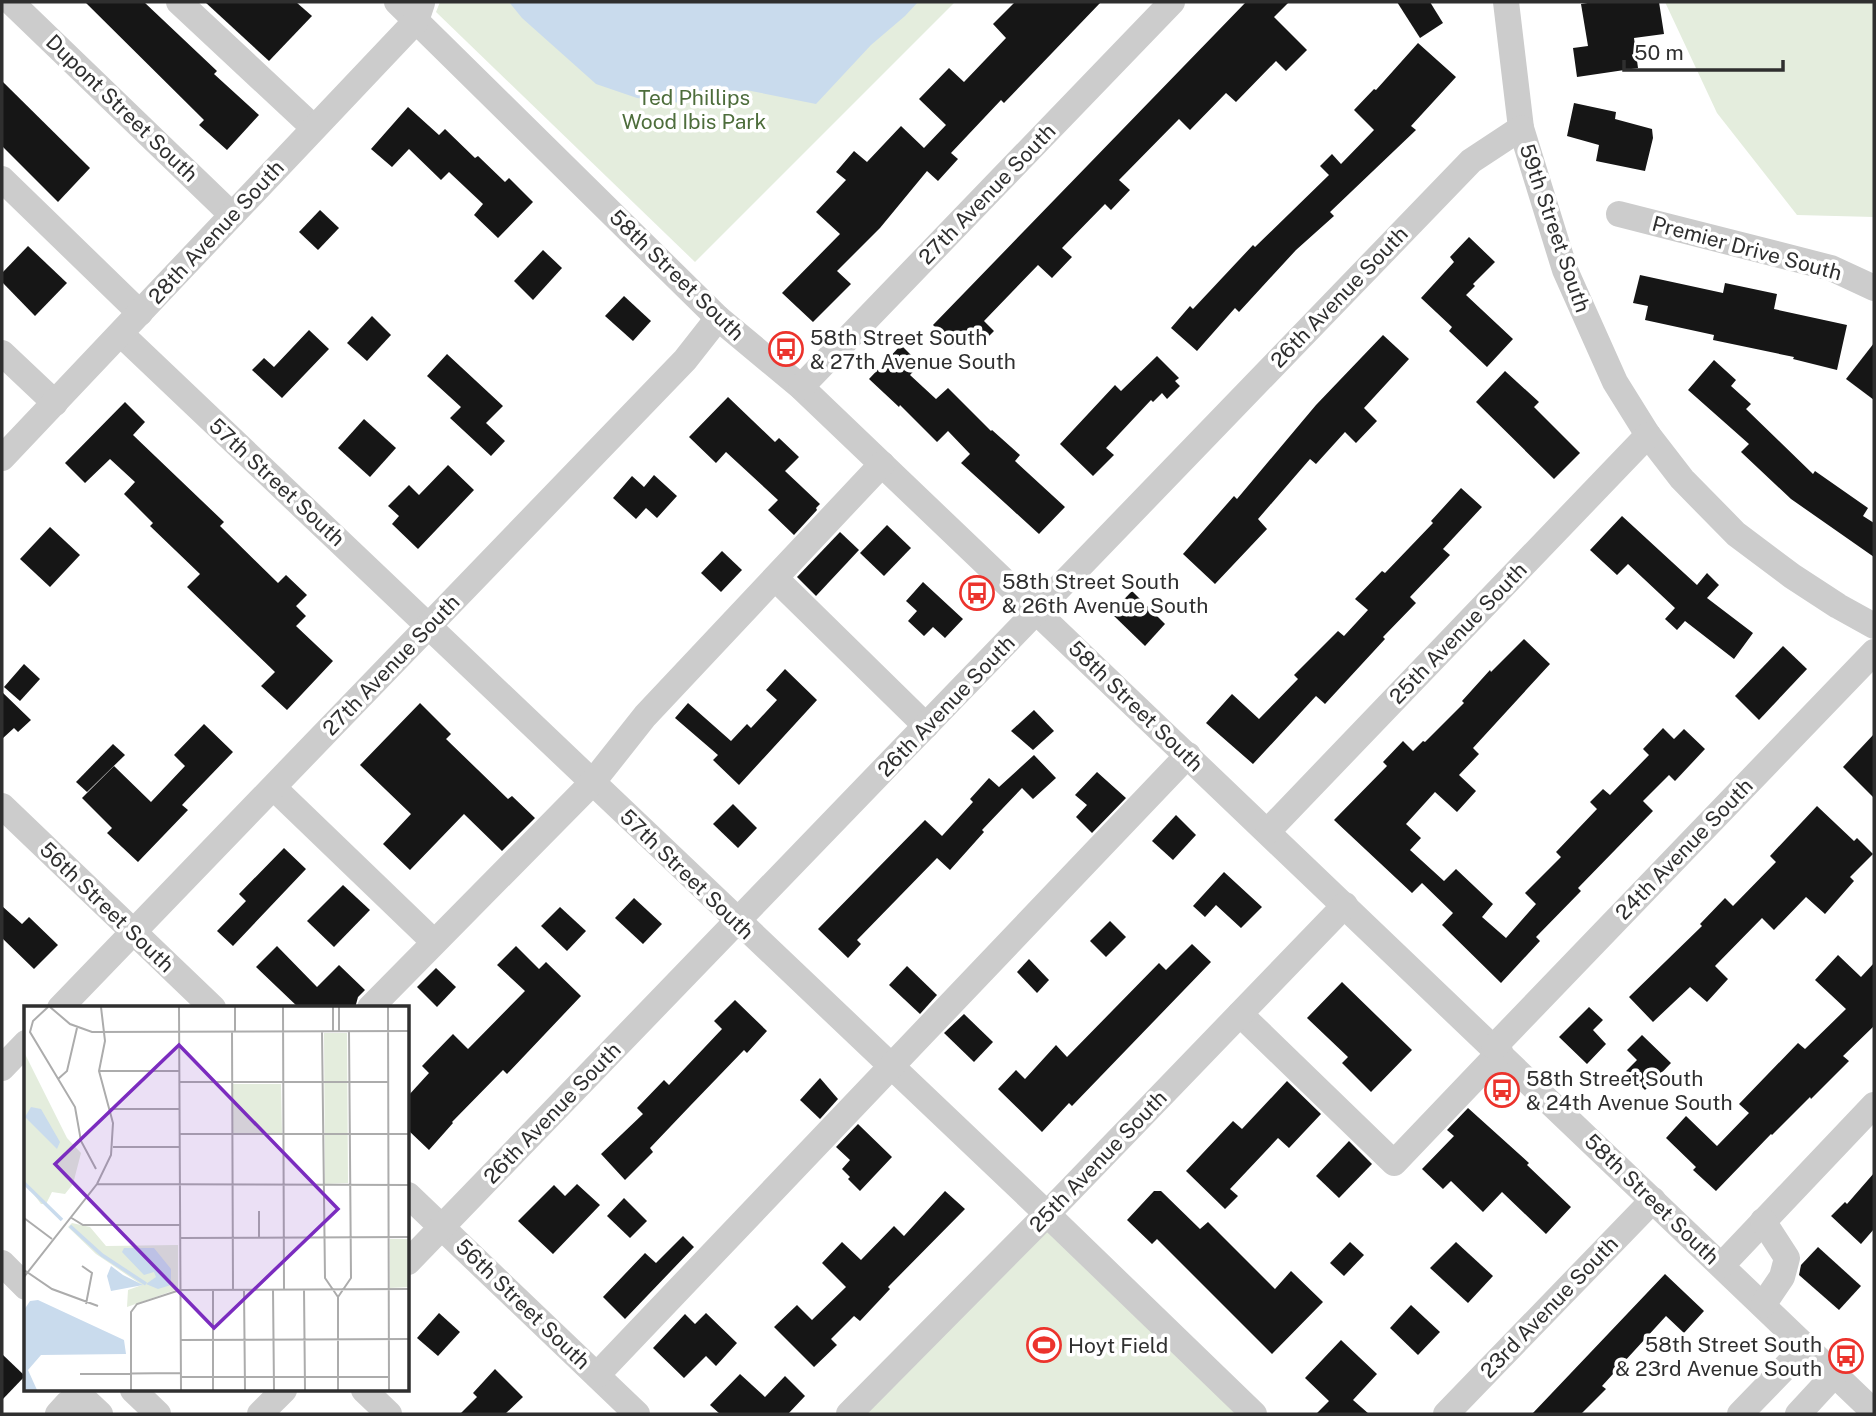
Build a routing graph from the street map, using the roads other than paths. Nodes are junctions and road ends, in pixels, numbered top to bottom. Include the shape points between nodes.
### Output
1 (11, 2) edge
2 (179, 2) edge
3 (397, 2) edge
4 (1172, 2) edge
5 (1506, 2) edge
6 (419, 11) edge
7 (314, 128) junction
8 (1521, 128) junction
9 (2, 180) edge
10 (1619, 214) dead end
11 (232, 215) junction
12 (1874, 288) edge
13 (140, 313) junction
14 (718, 318) junction
15 (121, 334) junction
16 (2, 353) edge
17 (801, 387) junction
18 (55, 403) junction
19 (1648, 435) junction
20 (2, 458) edge
21 (882, 464) junction
22 (775, 578) junction
23 (1037, 611) junction
24 (428, 626) junction
25 (1874, 626) edge
26 (1874, 652) edge
27 (926, 726) junction
28 (1188, 755) junction
29 (592, 783) junction
30 (274, 788) junction
31 (2, 806) edge
32 (1268, 831) junction
33 (1345, 905) junction
34 (737, 922) junction
35 (133, 932) junction
36 (435, 942) junction
37 (62, 1006) edge
38 (211, 1006) edge
39 (372, 1006) edge
40 (1240, 1014) junction
41 (1497, 1049) junction
42 (891, 1067) junction
43 (1874, 1105) edge
44 (410, 1197) edge
45 (1653, 1200) junction
46 (1047, 1214) junction
47 (1763, 1221) junction
48 (442, 1227) junction
49 (410, 1260) edge
50 (2, 1263) edge
51 (1722, 1265) junction
52 (24, 1285) edge
53 (1763, 1304) junction
54 (1806, 1346) junction
55 (1835, 1374) junction
56 (597, 1375) junction
57 (135, 1392) edge
58 (282, 1392) edge
59 (366, 1392) edge
60 (1874, 1412) edge
61 (58, 1414) edge
62 (100, 1414) edge
63 (158, 1414) edge
64 (260, 1414) edge
65 (389, 1414) edge
66 (637, 1414) edge
67 (849, 1414) edge
68 (1254, 1414) edge
69 (1446, 1414) edge
70 (1740, 1414) edge
71 (1798, 1414) edge

1 - 11 street, Dupont Street South
2 - 7 street
3 - 6 street, 58th Street South
4 - 17 street, 27th Avenue South
5 - 8 street, 59th Street South
6 - 7 street, 28th Avenue South
6 - 14 street, 58th Street South
7 - 11 street, 28th Avenue South
8 - 19 street, 59th Street South via 1565,270 1615,382
8 - 23 street, 26th Avenue South via 1471,161
9 - 13 street
10 - 12 street, Premier Drive South via 1831,268
11 - 13 street, 28th Avenue South
13 - 15 street, 28th Avenue South
14 - 17 street, 58th Street South
14 - 24 street, 27th Avenue South via 685,360
15 - 18 street, 28th Avenue South
15 - 24 street, 57th Street South
16 - 18 street
17 - 21 street, 58th Street South
18 - 20 street, 28th Avenue South
19 - 25 street, 59th Street South via 1682,479 1736,534 1792,576
19 - 32 street, 25th Avenue South
21 - 22 street
21 - 23 street, 58th Street South
22 - 27 street
22 - 29 street via 645,716
23 - 27 street, 26th Avenue South
23 - 28 street, 58th Street South
24 - 29 street, 57th Street South
24 - 30 street, 27th Avenue South
26 - 41 street, 24th Avenue South
27 - 34 street, 26th Avenue South
28 - 32 street, 58th Street South
28 - 42 street
29 - 34 street, 57th Street South
29 - 36 street
30 - 35 street, 27th Avenue South
30 - 36 street
31 - 35 street, 56th Street South
32 - 33 street, 58th Street South
33 - 40 street, 25th Avenue South
33 - 41 street, 58th Street South
34 - 42 street, 57th Street South
34 - 48 street, 26th Avenue South
35 - 37 street, 27th Avenue South
35 - 38 street, 56th Street South
36 - 39 street
40 - 41 street, 24th Avenue South via 1394,1163
40 - 46 street, 25th Avenue South
41 - 45 street, 58th Street South
42 - 46 street, 57th Street South
42 - 56 street
43 - 47 street
44 - 48 street, 56th Street South
45 - 51 street, 58th Street South
45 - 69 street, 23rd Avenue South
46 - 67 street, 25th Avenue South
46 - 68 street, 57th Street South
47 - 51 street
47 - 53 street via 1787,1258 1782,1277
48 - 49 street, 26th Avenue South
48 - 56 street, 56th Street South
50 - 52 street
51 - 53 street, 58th Street South
53 - 54 street, 58th Street South
54 - 55 street, 58th Street South
54 - 70 street
55 - 60 street, 58th Street South
55 - 71 street
56 - 66 street, 56th Street South
57 - 63 street
58 - 64 street
59 - 65 street
61 - 62 street via 68,1403 84,1399

